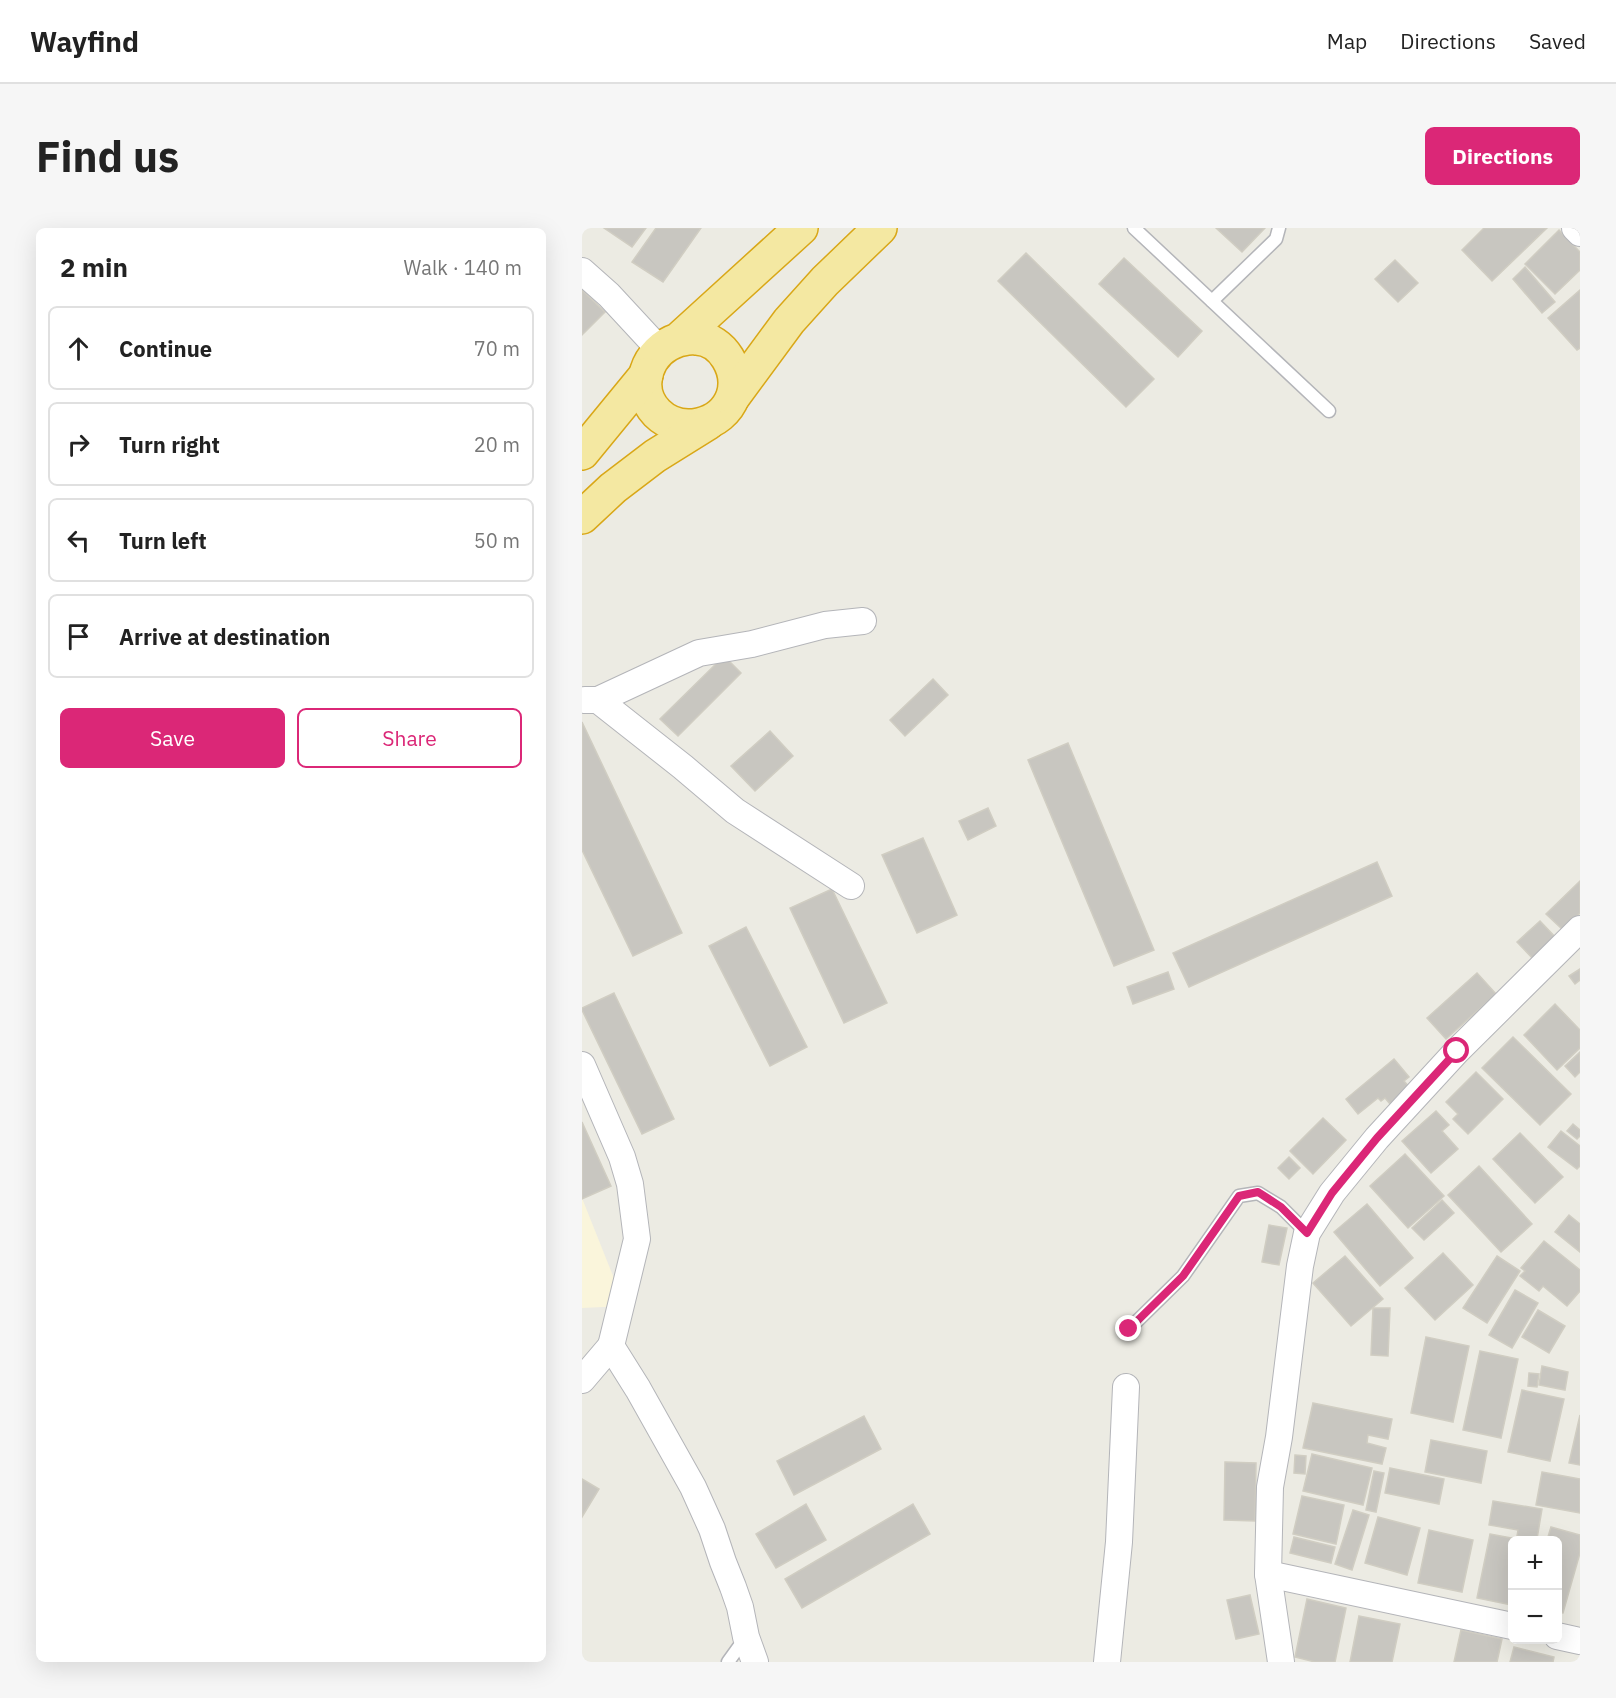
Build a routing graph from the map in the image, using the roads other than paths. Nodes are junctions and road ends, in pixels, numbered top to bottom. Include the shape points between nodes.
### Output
1 (801, 228) edge
2 (880, 228) edge
3 (1134, 228) edge
4 (1279, 228) edge
5 (1575, 228) edge
6 (1580, 233) edge
7 (582, 271) edge
8 (1212, 301) junction
9 (661, 354) junction
10 (733, 397) junction
11 (1329, 411) dead end
12 (710, 422) junction
13 (582, 453) edge
14 (582, 517) edge
15 (863, 621) dead end
16 (590, 700) edge
17 (851, 886) dead end
18 (1580, 929) edge
19 (582, 1065) edge
20 (1307, 1233) junction
21 (1129, 1329) dead end
22 (611, 1346) junction
23 (582, 1380) edge
24 (1126, 1387) dead end
25 (1268, 1574) junction
26 (1508, 1625) edge
27 (746, 1637) junction
28 (1562, 1637) edge
29 (1580, 1641) edge
30 (1580, 1651) edge
31 (728, 1662) edge
32 (755, 1662) edge
33 (1107, 1662) edge
34 (1281, 1662) edge
35 (1577, 1662) edge

1 - 9 highway
2 - 10 highway via 789,321
3 - 8 lane
4 - 8 lane via 1276,239
5 - 6 street
7 - 9 street via 609,295
8 - 11 lane
9 - 10 highway via 697,338 712,343 732,366
9 - 12 highway via 645,384 648,399 657,412 669,422 684,426
9 - 13 highway
10 - 12 highway
12 - 14 highway via 655,456
15 - 16 street via 825,625 699,653
16 - 17 street via 683,767 735,811
18 - 20 street via 1457,1051 1377,1138 1332,1193
19 - 22 street via 622,1157 630,1184 637,1239
20 - 21 lane via 1281,1207 1258,1192 1239,1196 1183,1276
20 - 25 street via 1270,1487
22 - 23 street
22 - 27 street via 693,1487 740,1607
24 - 33 street via 1119,1542
25 - 26 street
25 - 34 street
27 - 31 lane
27 - 32 street
28 - 29 street
30 - 35 street

